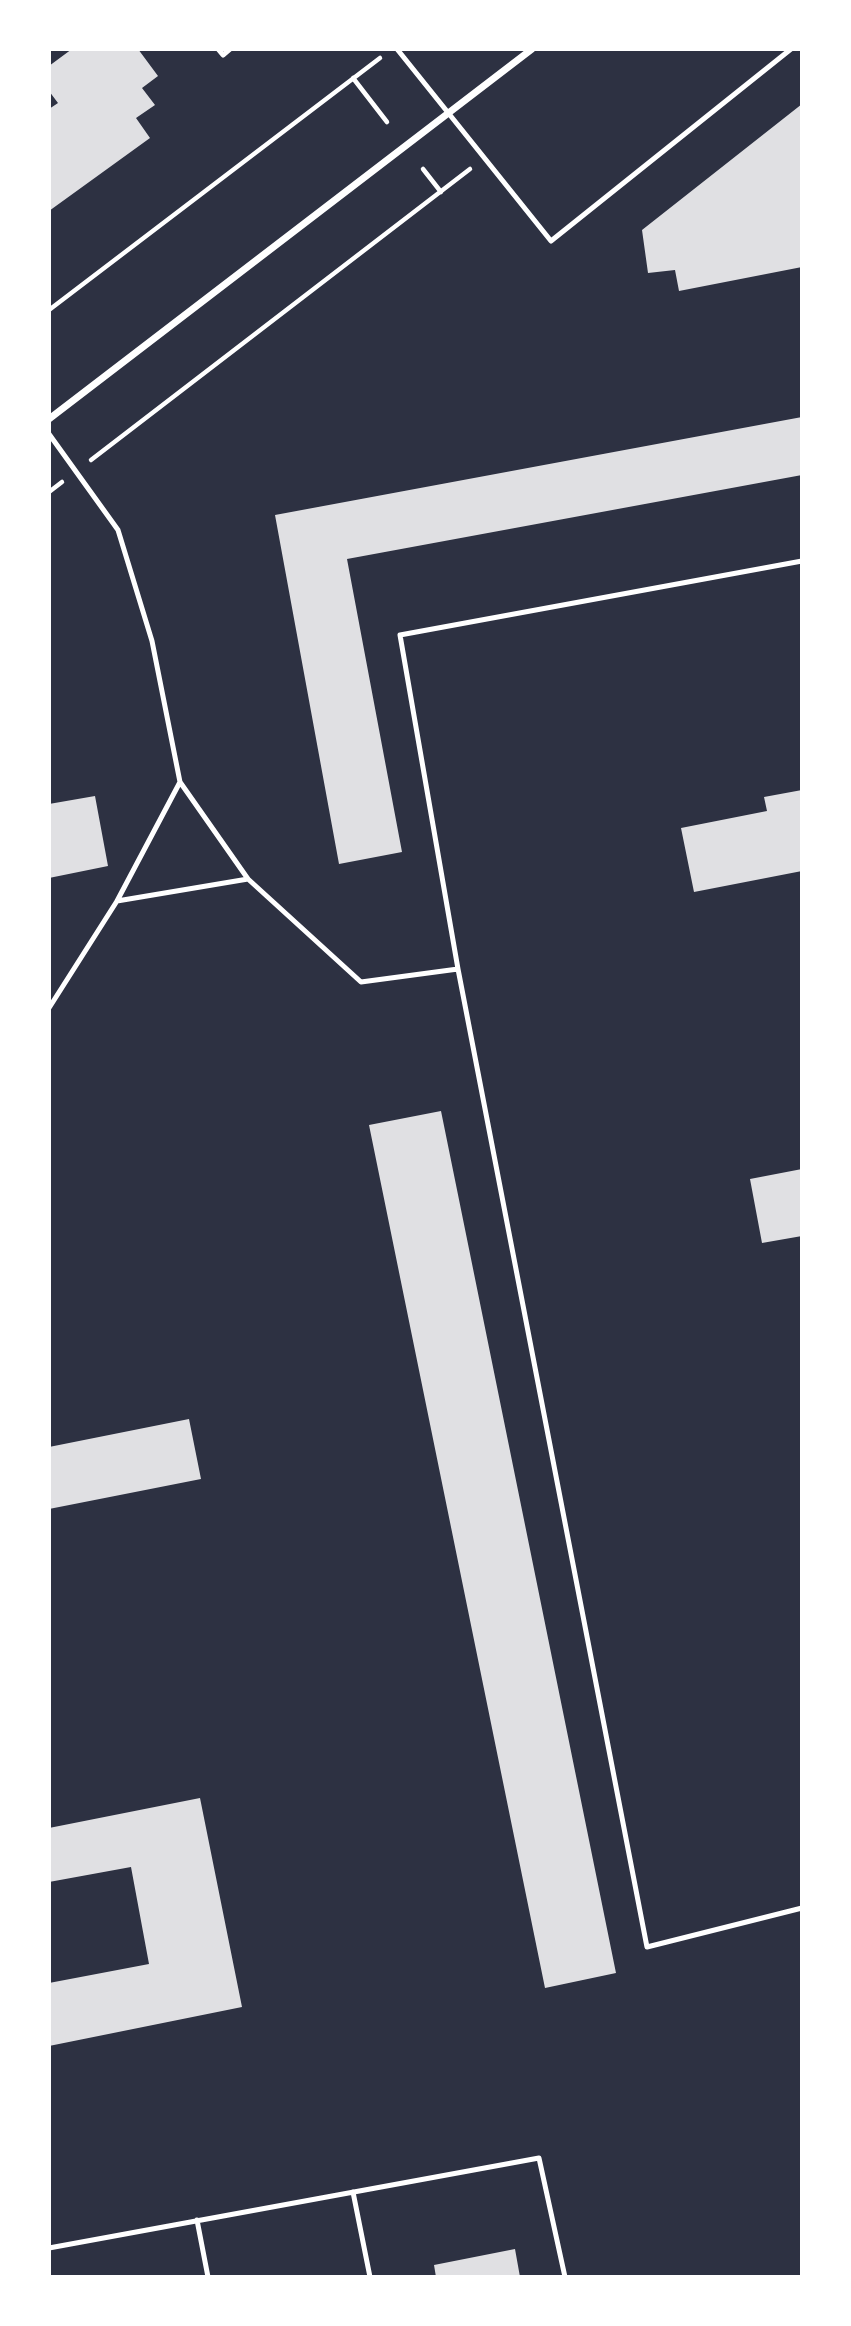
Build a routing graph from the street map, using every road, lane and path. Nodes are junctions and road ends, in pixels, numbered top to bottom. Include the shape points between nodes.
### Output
1 (218, 49) edge
2 (230, 49) edge
3 (397, 49) edge
4 (532, 49) edge
5 (791, 49) edge
6 (385, 54) dead end
7 (353, 78) junction
8 (448, 113) junction
9 (387, 122) dead end
10 (484, 158) junction
11 (423, 169) dead end
12 (441, 192) junction
13 (49, 310) edge
14 (49, 419) edge
15 (49, 434) edge
16 (76, 471) junction
17 (49, 492) edge
18 (802, 561) edge
19 (180, 782) junction
20 (248, 879) junction
21 (117, 901) junction
22 (458, 969) junction
23 (49, 1008) edge
24 (802, 1908) edge
25 (353, 2192) junction
26 (197, 2220) junction
27 (49, 2248) edge
28 (208, 2277) edge
29 (370, 2277) edge
30 (565, 2277) edge

1 - 2 lane via 223,55
3 - 8 lane
4 - 8 street
5 - 10 lane via 551,241
6 - 7 path
7 - 9 path
7 - 13 path
8 - 10 lane
8 - 14 street
10 - 12 path
11 - 12 path
12 - 16 path
15 - 16 lane
16 - 17 path
16 - 19 lane via 118,530 152,641
18 - 22 lane via 400,635
19 - 20 lane
19 - 21 lane
20 - 21 lane
20 - 22 lane via 361,982
21 - 23 lane
22 - 24 lane via 647,1947
25 - 26 lane
25 - 29 lane
25 - 30 lane via 539,2158
26 - 27 lane
26 - 28 lane

